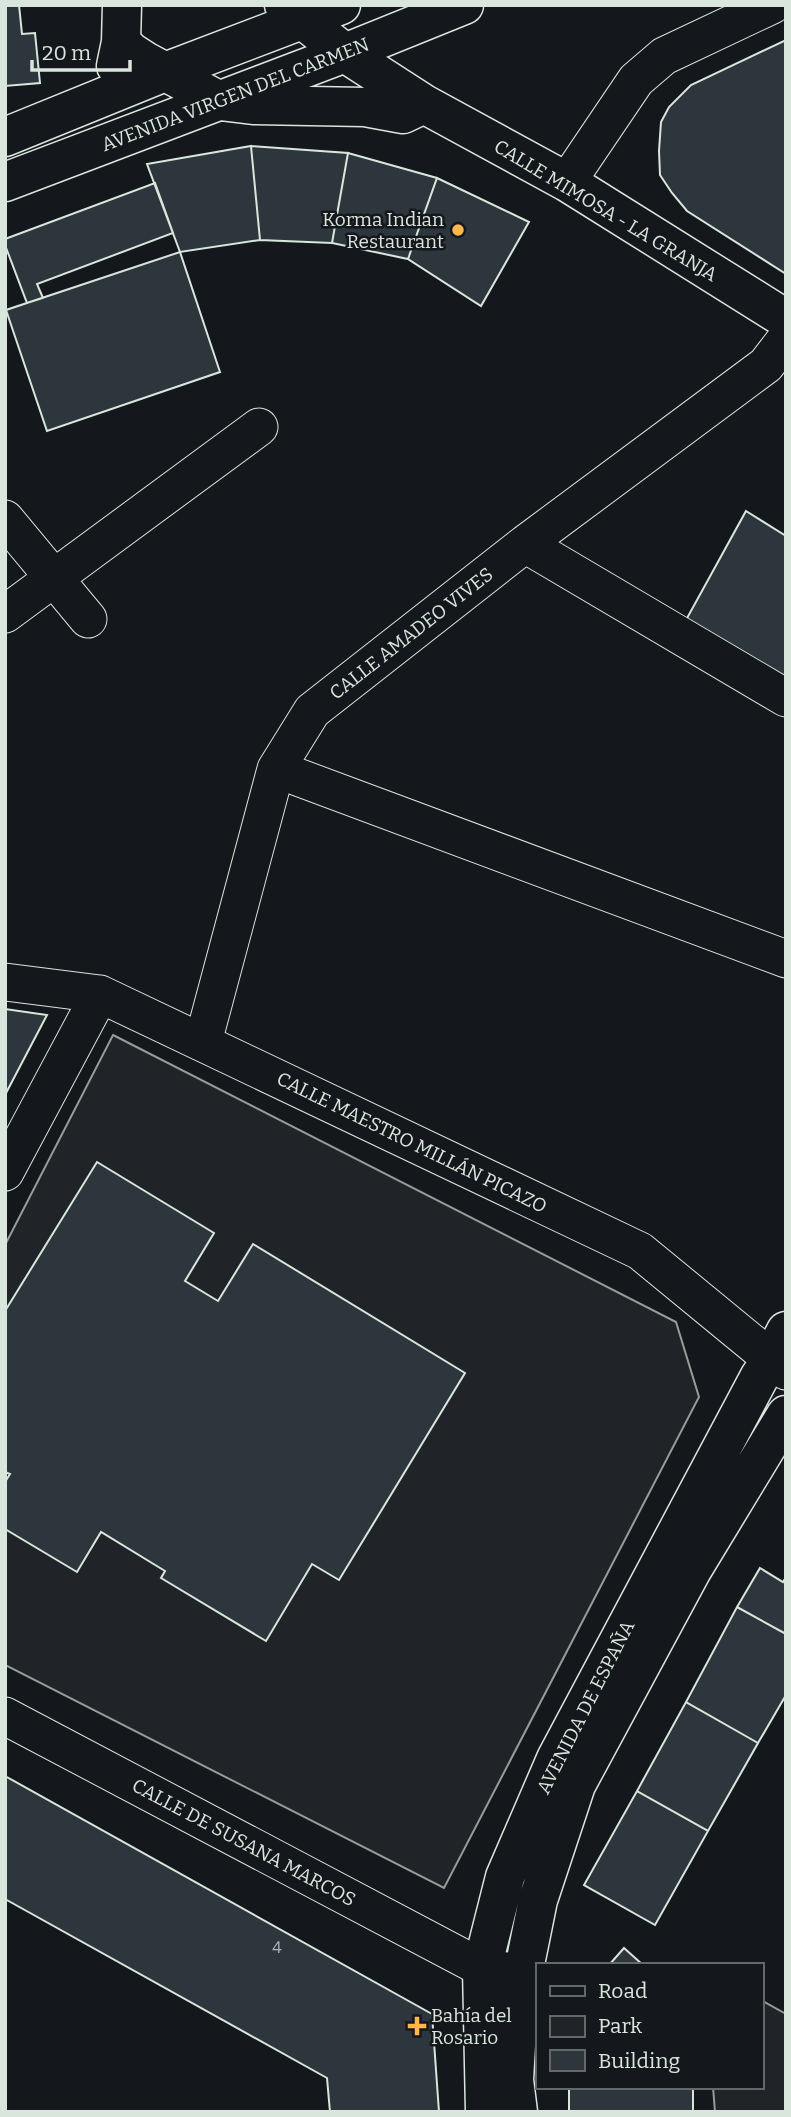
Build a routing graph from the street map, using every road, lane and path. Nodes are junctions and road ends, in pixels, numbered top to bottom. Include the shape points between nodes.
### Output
1 (341, 5) edge
2 (464, 5) edge
3 (772, 5) edge
4 (293, 12) edge
5 (122, 16) edge
6 (402, 30) junction
7 (345, 52) junction
8 (165, 72) junction
9 (98, 100) junction
10 (220, 100) junction
11 (424, 104) junction
12 (5, 137) edge
13 (5, 182) edge
14 (567, 182) junction
15 (786, 319) edge
16 (786, 339) edge
17 (259, 427) dead end
18 (5, 519) edge
19 (525, 544) junction
20 (54, 578) junction
21 (5, 614) edge
22 (88, 619) dead end
23 (786, 698) edge
24 (276, 769) junction
25 (786, 959) edge
26 (5, 982) edge
27 (100, 994) junction
28 (203, 1042) junction
29 (5, 1172) edge
30 (781, 1354) edge
31 (786, 1415) edge
32 (5, 1716) edge
33 (482, 1968) junction
34 (523, 1973) junction
35 (485, 2112) edge
36 (518, 2112) edge

1 - 4 main road
2 - 6 main road, AVENIDA VIRGEN DEL CARMEN
3 - 14 street via 664,56 636,80
4 - 7 main road, CALLE MIMOSA - LA GRANJA
4 - 8 main road
5 - 8 main road via 131,52
5 - 9 main road via 114,76
6 - 7 main road, AVENIDA VIRGEN DEL CARMEN
6 - 11 main road via 397,53 402,67 418,84
7 - 10 main road, AVENIDA VIRGEN DEL CARMEN
7 - 11 main road, CALLE MIMOSA - LA GRANJA
8 - 9 main road
8 - 10 main road
9 - 12 main road
10 - 11 main road via 365,107 403,114
10 - 13 main road, AVENIDA VIRGEN DEL CARMEN
11 - 14 main road, CALLE MIMOSA - LA GRANJA
14 - 15 main road, CALLE MIMOSA - LA GRANJA
16 - 19 street, CALLE AMADEO VIVES via 766,365
17 - 20 street
18 - 20 street
19 - 23 street
19 - 24 street, CALLE AMADEO VIVES via 313,711
20 - 21 street
20 - 22 street
24 - 25 street
24 - 28 street, CALLE AMADEO VIVES
26 - 27 street, CALLE MAESTRO MILLÁN PICAZO
27 - 28 street, CALLE MAESTRO MILLÁN PICAZO
27 - 29 street
28 - 30 street, CALLE MAESTRO MILLÁN PICAZO via 640,1251
30 - 33 main road, AVENIDA DE ESPAÑA via 754,1388 556,1759 505,1877
31 - 34 main road, AVENIDA DE ESPAÑA via 692,1570 576,1786 538,1900
32 - 33 street, CALLE DE SUSANA MARCOS
33 - 34 street
33 - 35 main road, AVENIDA DE ESPAÑA
34 - 36 main road, AVENIDA DE ESPAÑA via 514,2080

